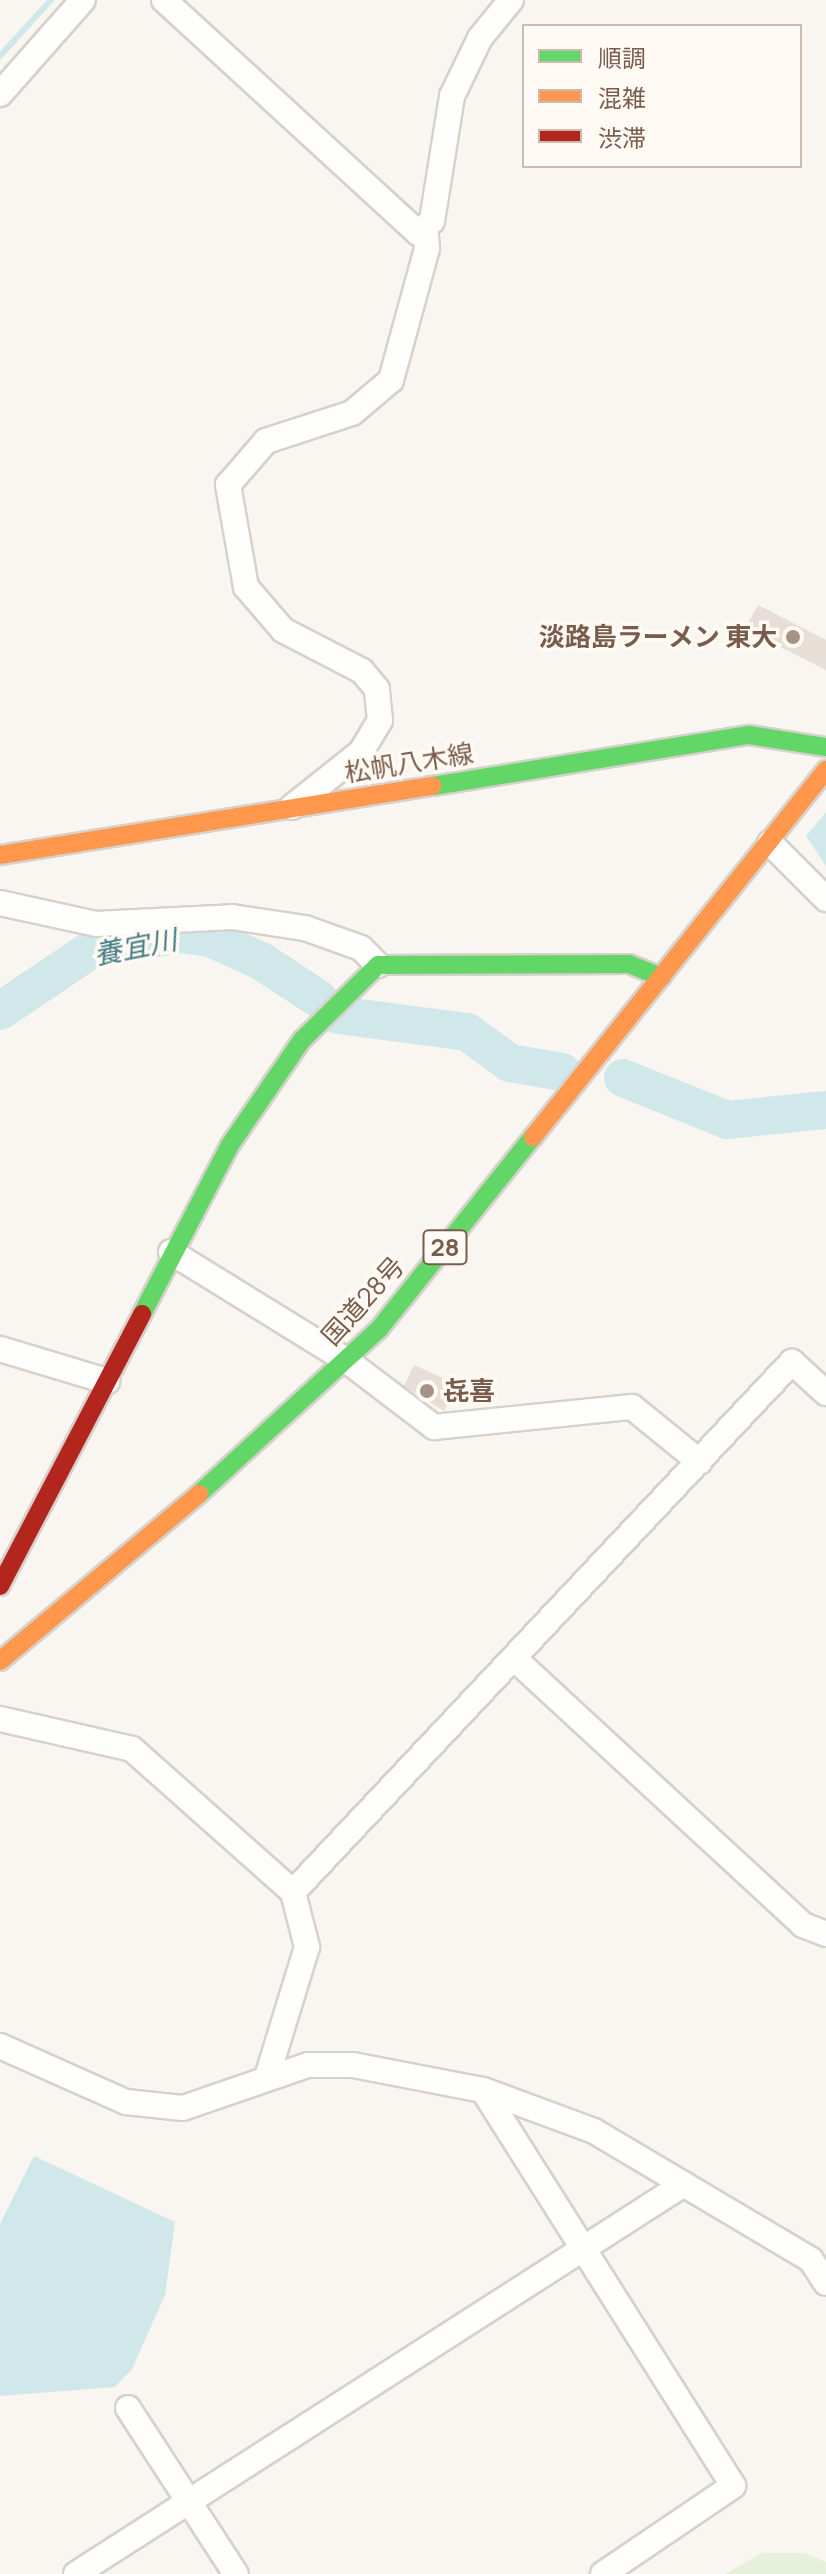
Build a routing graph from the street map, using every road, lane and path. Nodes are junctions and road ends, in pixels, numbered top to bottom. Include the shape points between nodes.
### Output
1 (83, 0) edge
2 (164, 0) edge
3 (511, 0) edge
4 (0, 94) edge
5 (425, 227) junction
6 (826, 747) edge
7 (826, 770) edge
8 (292, 807) junction
9 (770, 843) junction
10 (0, 855) edge
11 (826, 899) edge
12 (0, 903) edge
13 (378, 965) junction
14 (661, 977) junction
15 (171, 1252) junction
16 (0, 1349) edge
17 (346, 1360) junction
18 (107, 1381) junction
19 (826, 1393) edge
20 (700, 1462) junction
21 (0, 1586) edge
22 (0, 1661) edge
23 (517, 1661) junction
24 (0, 1719) edge
25 (293, 1892) junction
26 (826, 1934) edge
27 (0, 2046) edge
28 (267, 2077) junction
29 (483, 2090) junction
30 (684, 2184) junction
31 (582, 2250) junction
32 (826, 2283) edge
33 (128, 2408) dead end
34 (188, 2502) junction
35 (76, 2574) edge
36 (236, 2574) edge
37 (603, 2574) edge

1 - 4 street
2 - 5 street via 418,233
3 - 5 street via 480,38 452,96 432,221
5 - 8 street via 427,248 391,380 352,413 266,441 228,485 246,587 283,630 362,671 377,689 380,720 361,752
6 - 8 main road, 松帆八木線 via 749,735
7 - 9 main road, 国道28号 / 28
8 - 10 main road, 松帆八木線
9 - 11 street
9 - 14 main road, 国道28号 / 28
12 - 13 street via 96,924 232,917 305,928 361,948
13 - 14 main road via 629,964
13 - 15 main road via 302,1040 230,1145
14 - 17 main road, 国道28号 / 28 via 379,1329
15 - 17 street
15 - 18 main road
16 - 18 street
17 - 20 street via 434,1427 632,1407
17 - 22 main road, 国道28号 / 28 via 118,1569
18 - 21 main road
19 - 20 street via 792,1362
20 - 23 street
23 - 25 street
23 - 26 street via 803,1925
24 - 25 street via 132,1749
25 - 28 street via 307,1947
27 - 28 street via 126,2102 183,2108
28 - 29 street via 308,2065 353,2065
29 - 30 street via 594,2131
29 - 31 street
30 - 31 street
30 - 32 street via 811,2260
31 - 34 street
31 - 37 street via 733,2486
33 - 34 street
34 - 35 street
34 - 36 street

